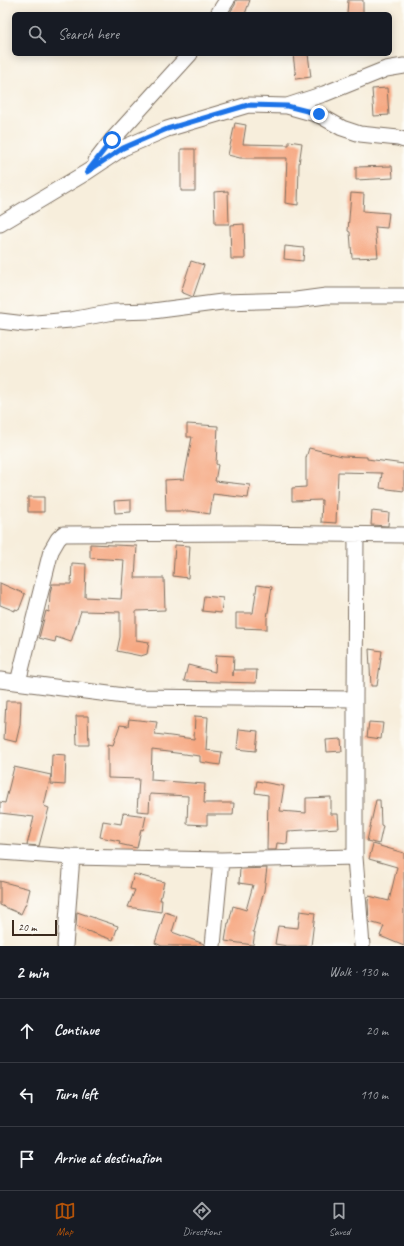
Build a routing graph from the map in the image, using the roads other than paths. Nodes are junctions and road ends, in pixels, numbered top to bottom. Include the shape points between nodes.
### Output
1 (227, 0) edge
2 (219, 12) edge
3 (188, 56) edge
4 (404, 66) edge
5 (287, 106) junction
6 (404, 140) edge
7 (87, 172) junction
8 (0, 224) edge
9 (404, 296) edge
10 (0, 321) edge
11 (356, 535) junction
12 (404, 535) edge
13 (0, 680) edge
14 (18, 682) junction
15 (355, 699) junction
16 (0, 852) edge
17 (72, 857) junction
18 (355, 857) junction
19 (221, 860) junction
20 (65, 946) edge
21 (213, 946) edge
22 (362, 946) edge

1 - 2 street
3 - 7 street via 112,140
4 - 5 street via 386,69
5 - 6 street via 319,114 342,128 360,134
5 - 7 street via 248,105 167,129 123,148
7 - 8 street
9 - 10 street via 326,296 296,300 222,302 153,312 114,312 70,320 25,324
11 - 12 street
11 - 14 street via 63,534 52,551
11 - 15 street
13 - 14 street
14 - 15 street via 132,697
15 - 18 street
16 - 17 street
17 - 19 street
17 - 20 street
18 - 19 street
18 - 22 street
19 - 21 street

